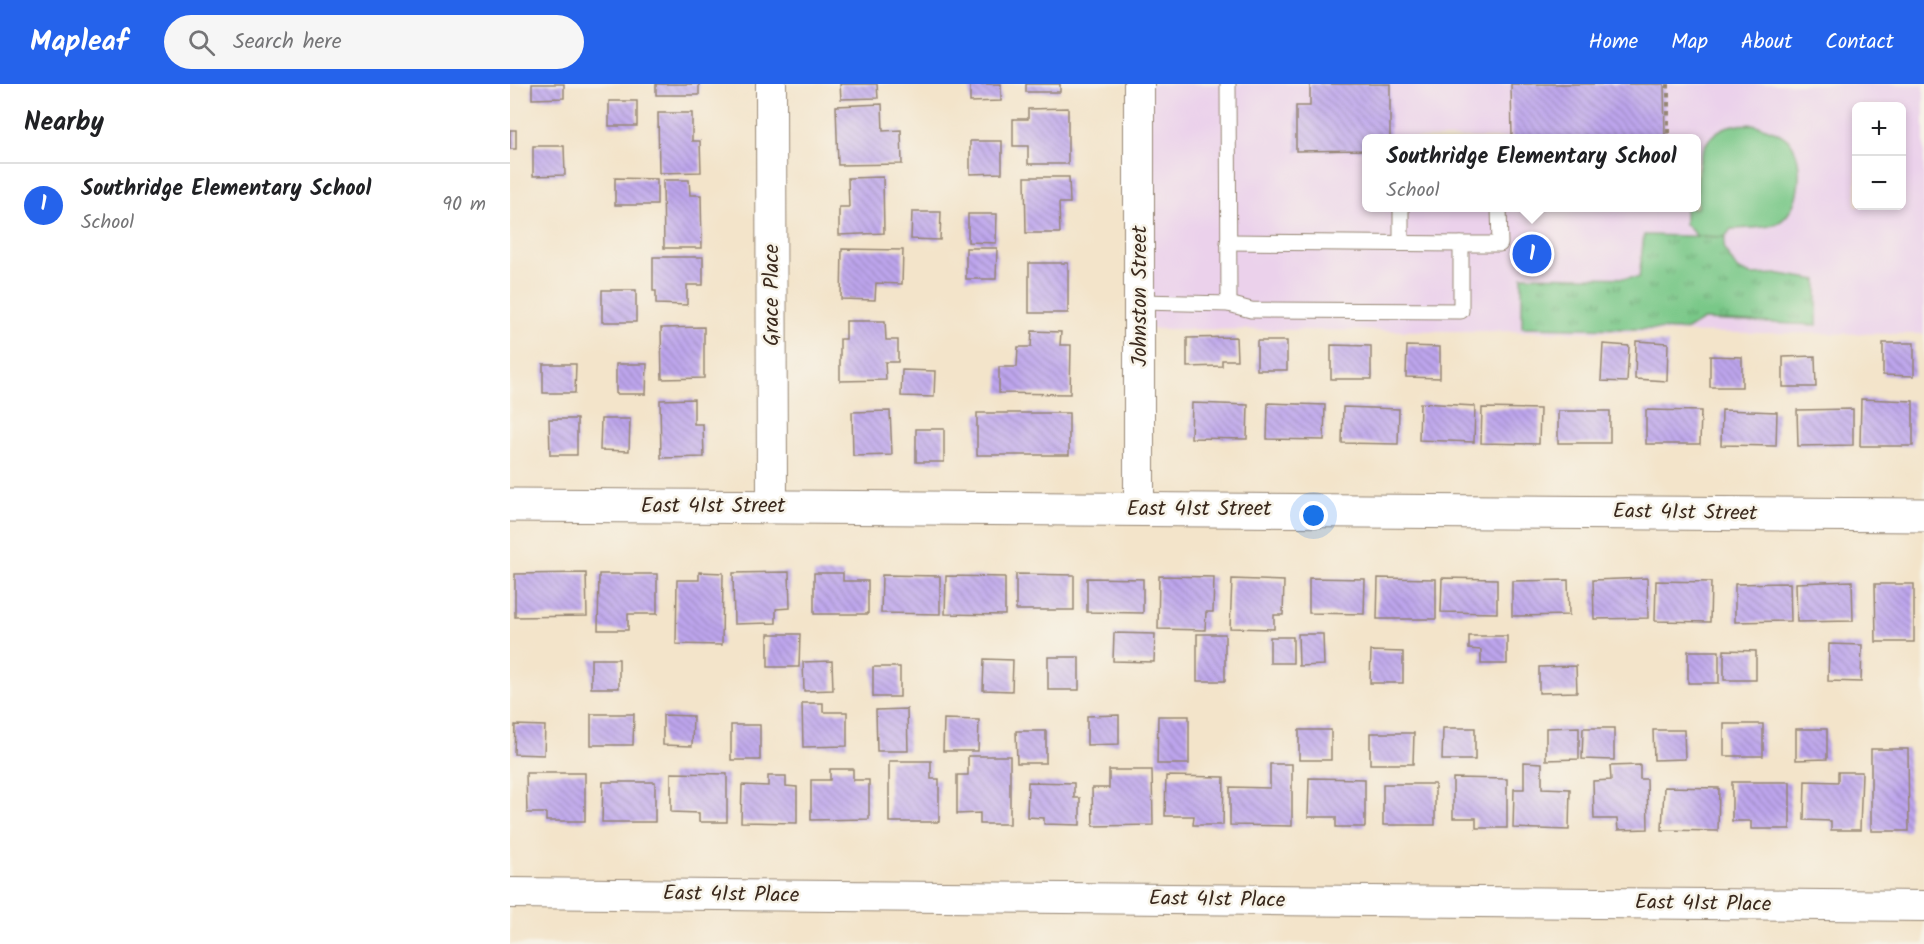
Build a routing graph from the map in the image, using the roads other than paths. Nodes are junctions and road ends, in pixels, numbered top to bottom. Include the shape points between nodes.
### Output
1 (771, 84) edge
2 (1139, 84) edge
3 (1228, 84) edge
4 (1401, 212) edge
5 (1499, 212) edge
6 (1228, 242) junction
7 (1401, 243) junction
8 (1461, 244) junction
9 (1140, 302) junction
10 (1229, 304) junction
11 (510, 505) edge
12 (772, 506) junction
13 (1139, 508) junction
14 (1924, 515) edge
15 (510, 893) edge
16 (1924, 906) edge

1 - 12 street, Grace Place
2 - 9 street, Johnston Street
3 - 6 lane
4 - 7 lane
5 - 8 lane via 1500,244
6 - 7 lane
6 - 10 lane
7 - 8 lane
8 - 10 lane via 1461,311 1251,310
9 - 10 lane
9 - 13 street, Johnston Street
11 - 12 street, East 41st Street
12 - 13 street, East 41st Street
13 - 14 street, East 41st Street
15 - 16 street, East 41st Place

